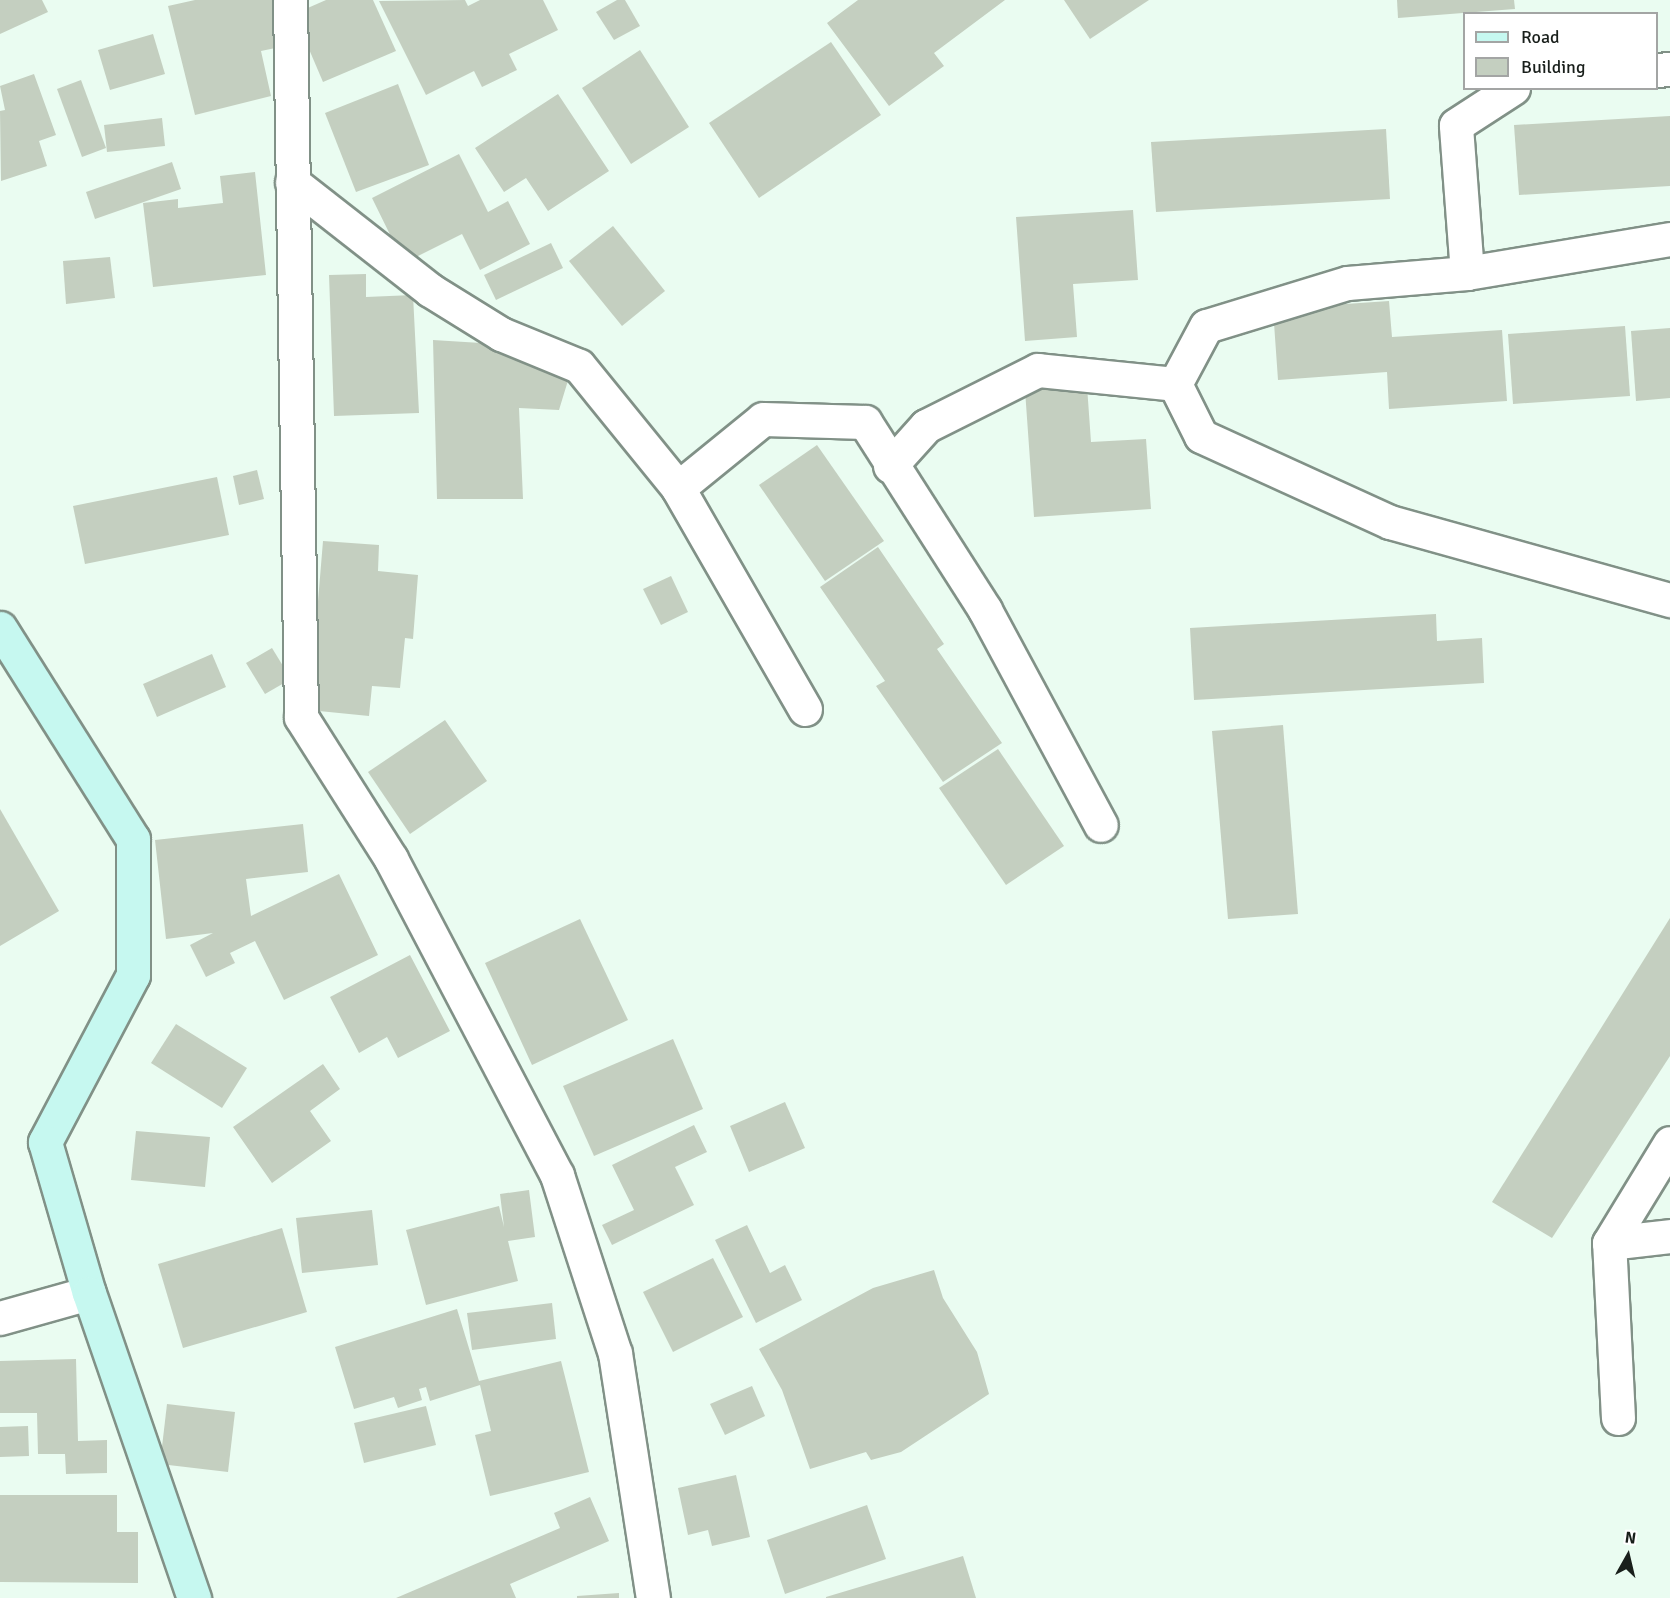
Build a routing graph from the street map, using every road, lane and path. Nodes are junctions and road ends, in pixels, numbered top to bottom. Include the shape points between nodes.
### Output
1 (290, 0) edge
2 (1510, 90) edge
3 (292, 182) junction
4 (1670, 239) edge
5 (1467, 273) junction
6 (1175, 384) junction
7 (891, 466) junction
8 (678, 488) junction
9 (1670, 600) edge
10 (0, 628) edge
11 (805, 709) dead end
12 (1101, 825) dead end
13 (1670, 1143) edge
14 (1670, 1236) edge
15 (1609, 1243) junction
16 (89, 1293) junction
17 (0, 1318) edge
18 (1618, 1418) dead end
19 (194, 1598) edge
20 (653, 1598) edge

1 - 3 street
2 - 5 street via 1456,124
3 - 8 street via 430,290 501,334 579,366
3 - 20 street via 301,717 391,859 557,1175 615,1353
4 - 5 street
5 - 6 street via 1347,283 1206,326
6 - 7 street via 1038,370 926,426
6 - 9 street via 1201,436 1390,522
7 - 8 street via 865,423 763,419
7 - 12 street via 985,610
8 - 11 street
10 - 16 street via 133,840 133,975 45,1142
13 - 15 street
14 - 15 street
15 - 18 street
16 - 17 street
16 - 19 street

